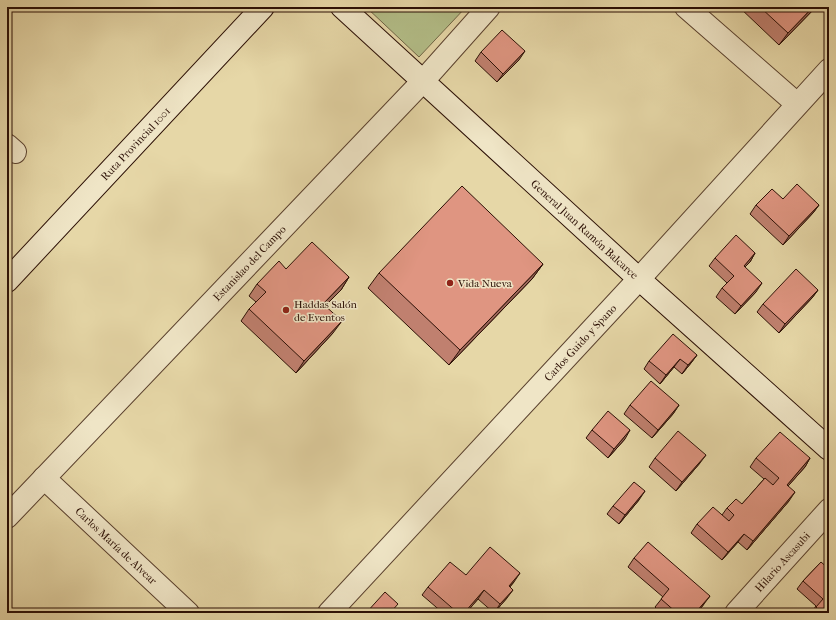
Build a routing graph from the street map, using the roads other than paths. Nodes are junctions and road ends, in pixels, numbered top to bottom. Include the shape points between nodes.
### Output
1 (264, 7) edge
2 (342, 7) edge
3 (489, 7) edge
4 (686, 7) edge
5 (829, 70) edge
6 (422, 81) junction
7 (796, 104) junction
8 (638, 280) junction
9 (7, 281) edge
10 (829, 449) edge
11 (44, 478) junction
12 (829, 510) edge
13 (7, 518) edge
14 (188, 613) edge
15 (329, 613) edge
16 (736, 613) edge

1 - 9 street, Ruta Provincial 1001
2 - 6 street, General Juan Ramón Balcarce
3 - 6 street, Estanislao del Campo
4 - 7 street
5 - 7 street, Carlos Guido y Spano
6 - 8 street, General Juan Ramón Balcarce
6 - 11 street, Estanislao del Campo
7 - 8 street, Carlos Guido y Spano
8 - 10 street, General Juan Ramón Balcarce
8 - 15 street, Carlos Guido y Spano
11 - 13 street, Estanislao del Campo
11 - 14 street, Carlos María de Alvear
12 - 16 street, Hilario Ascasubi

